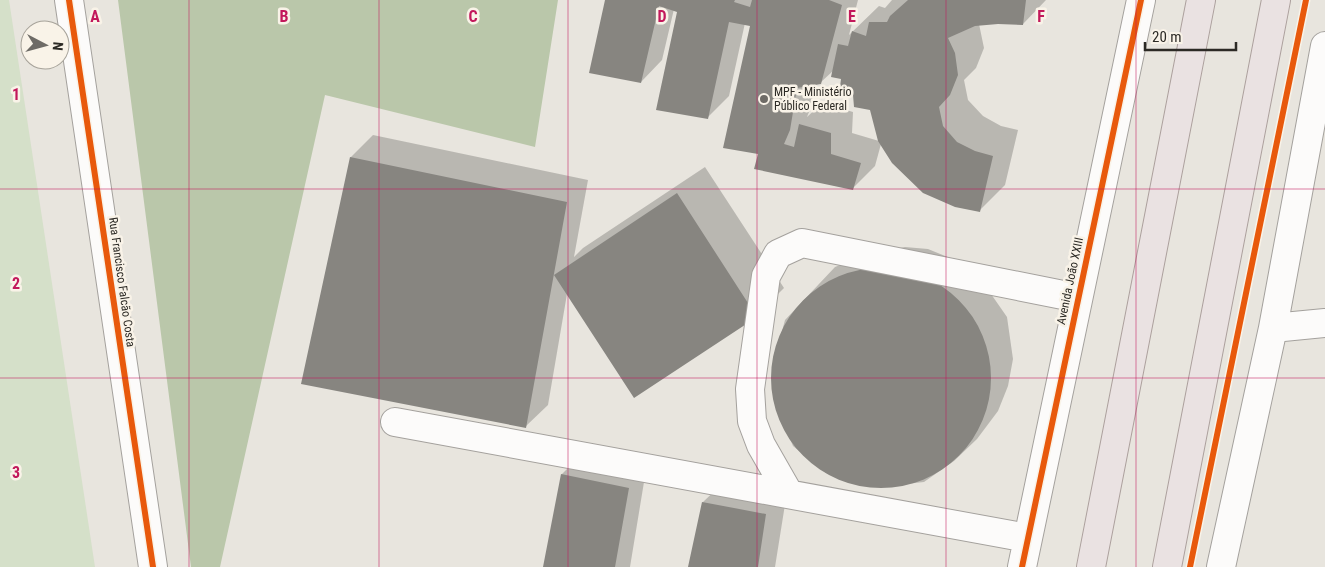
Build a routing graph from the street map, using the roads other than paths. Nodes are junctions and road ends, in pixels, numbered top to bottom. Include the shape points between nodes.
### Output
1 (69, 0) edge
2 (1142, 0) edge
3 (1201, 0) edge
4 (1276, 0) edge
5 (1325, 46) edge
6 (1078, 298) junction
7 (1325, 323) edge
8 (1273, 328) junction
9 (395, 422) dead end
10 (789, 494) junction
11 (1027, 538) junction
12 (153, 567) edge
13 (1022, 567) edge
14 (1091, 567) edge
15 (1167, 567) edge
16 (1221, 567) edge

1 - 12 street, Rua Francisco Falcão Costa
2 - 6 street, Avenida João XXIII
3 - 14 main road
4 - 15 main road
5 - 8 street
6 - 10 street via 802,243 778,254 766,276 750,389 752,421 760,445
6 - 11 street, Avenida João XXIII
7 - 8 street
8 - 16 street
9 - 10 street
10 - 11 street
11 - 13 street, Avenida João XXIII

